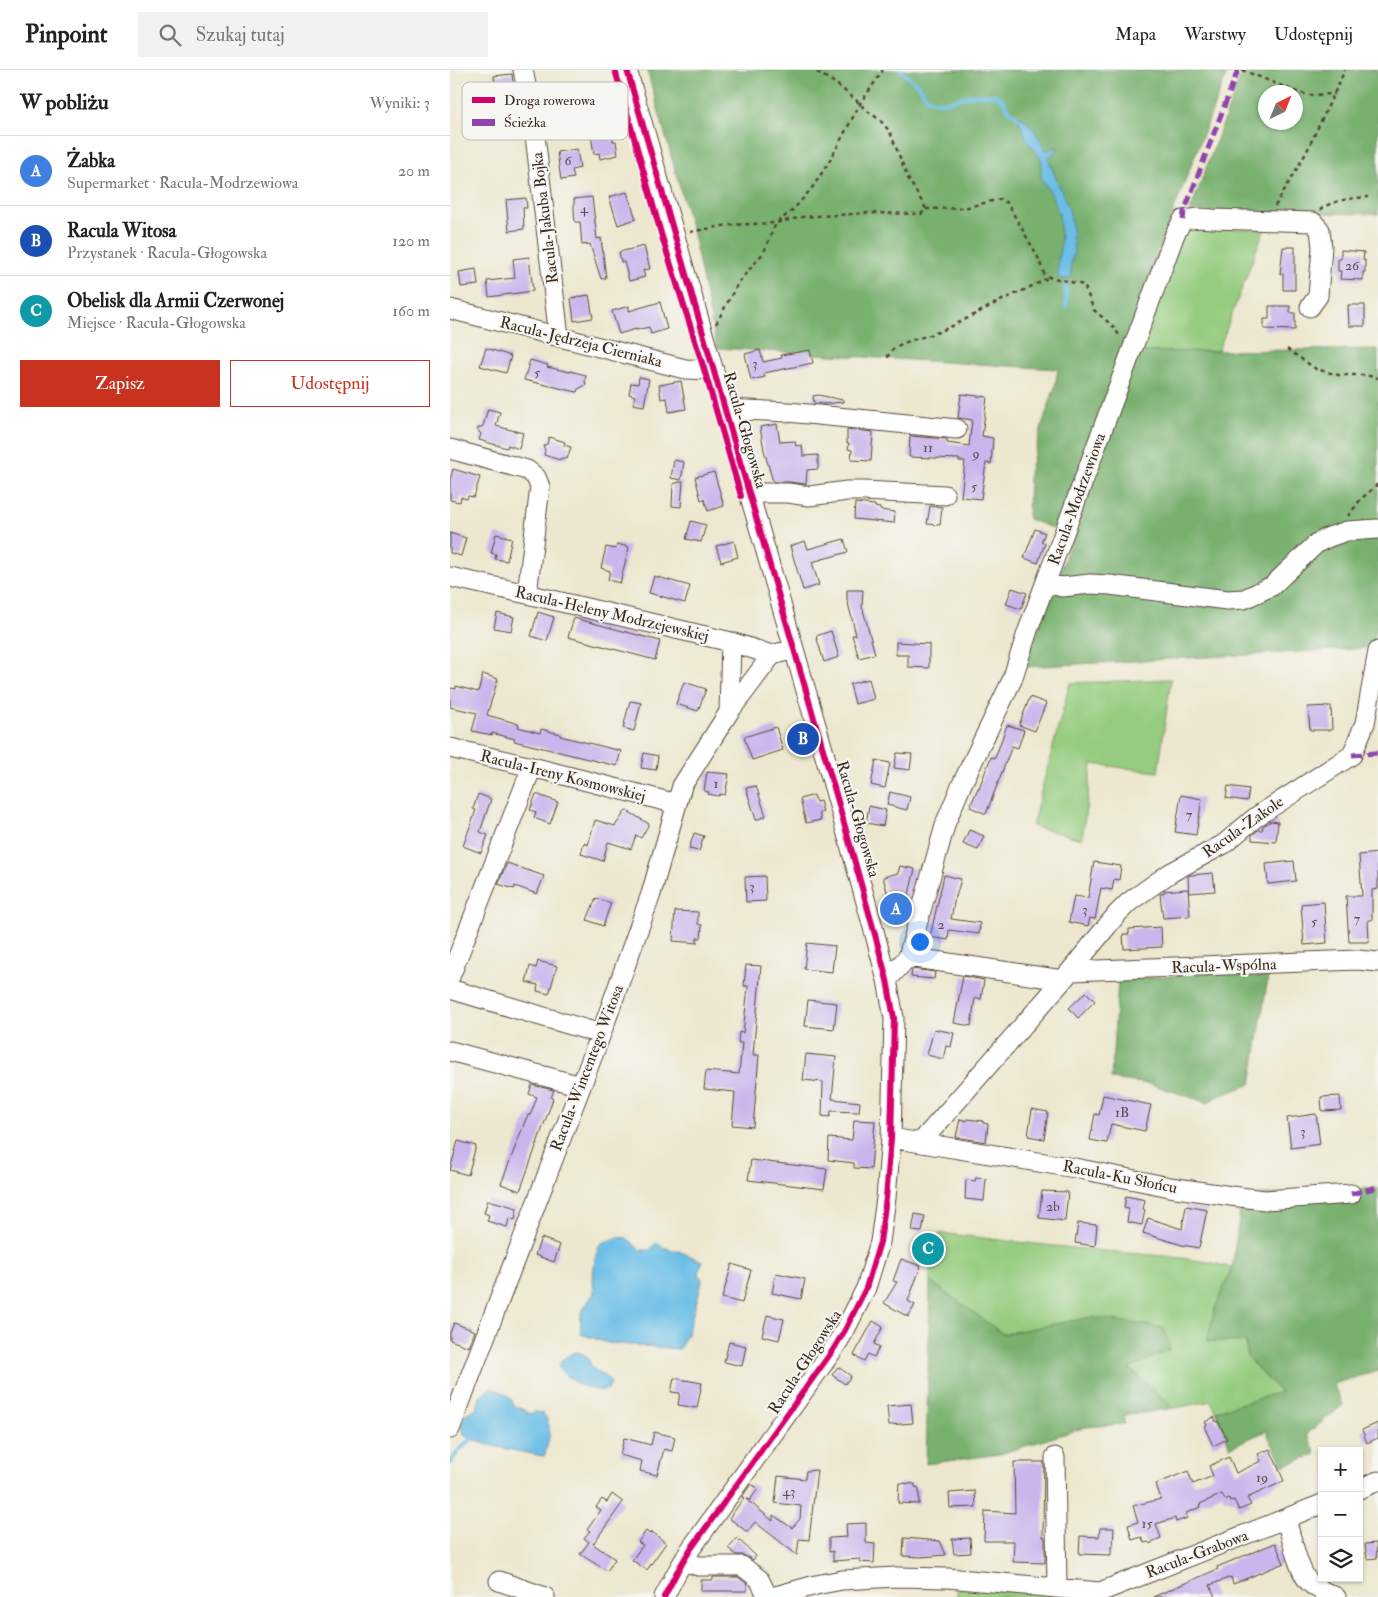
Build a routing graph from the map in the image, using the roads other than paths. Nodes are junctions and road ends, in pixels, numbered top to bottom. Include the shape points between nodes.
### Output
1 (628, 70) edge
2 (536, 140) edge
3 (1310, 307) dead end
4 (450, 309) edge
5 (559, 337) junction
6 (714, 370) junction
7 (726, 409) junction
8 (957, 429) dead end
9 (450, 449) edge
10 (749, 493) junction
11 (946, 495) dead end
12 (1378, 529) edge
13 (450, 578) edge
14 (1046, 583) junction
15 (528, 594) junction
16 (731, 642) junction
17 (794, 649) junction
18 (1378, 651) edge
19 (772, 655) junction
20 (730, 712) junction
21 (450, 748) edge
22 (532, 767) junction
23 (677, 804) junction
24 (908, 956) junction
25 (1378, 962) edge
26 (1067, 975) junction
27 (450, 977) edge
28 (887, 980) junction
29 (450, 989) edge
30 (601, 1034) junction
31 (450, 1051) edge
32 (581, 1086) junction
33 (891, 1138) junction
34 (921, 1142) junction
35 (1350, 1194) dead end
36 (450, 1429) edge
37 (1054, 1457) dead end
38 (1378, 1481) edge
39 (1363, 1487) edge
40 (1318, 1506) edge
41 (1286, 1519) junction
42 (684, 1560) junction
43 (499, 1581) dead end
44 (1057, 1588) junction
45 (842, 1589) edge
46 (1102, 1595) edge
47 (668, 1596) edge
48 (545, 1597) edge
49 (768, 1597) edge
50 (772, 1597) edge
51 (1336, 1597) edge

1 - 6 street, Racula-Głogowska
2 - 5 street, Racula-Jakuba Bojka
3 - 14 street, Racula-Modrzewiowa via 1318,296 1322,247 1320,230 1313,222 1182,220
4 - 5 street, Racula-Jędrzeja Cierniaka
5 - 6 street, Racula-Jędrzeja Cierniaka via 686,369
6 - 7 street, Racula-Głogowska
7 - 8 street, Racula-Głogowska
7 - 10 street, Racula-Głogowska
9 - 15 street via 527,470 536,477 540,487
10 - 11 street via 809,496 864,491
10 - 17 street, Racula-Głogowska
12 - 14 street via 1345,532 1317,542 1272,586 1244,599 1227,600 1110,585 1062,587
13 - 15 street, Racula-Heleny Modrzejewskiej
14 - 24 street, Racula-Modrzewiowa via 1012,680 946,822
15 - 16 street, Racula-Heleny Modrzejewskiej
16 - 19 street, Racula-Heleny Modrzejewskiej
16 - 20 street
17 - 19 street
17 - 28 street, Racula-Głogowska
18 - 26 street, Racula-Zakole via 1365,723 1352,755 1256,817 1224,844 1170,873 1133,898
19 - 20 street, Racula-Wincentego Witosa
20 - 23 street, Racula-Wincentego Witosa via 682,786
21 - 22 street, Racula-Ireny Kosmowskiej
22 - 23 street, Racula-Ireny Kosmowskiej
22 - 27 street
23 - 30 street, Racula-Wincentego Witosa via 651,894
24 - 26 street
24 - 28 street, Racula-Modrzewiowa
25 - 26 street, Racula-Wspólna via 1358,960
26 - 34 street, Racula-Zakole
28 - 33 street, Racula-Głogowska via 894,1018
29 - 30 street
30 - 32 street, Racula-Wincentego Witosa
31 - 32 street
32 - 36 street, Racula-Wincentego Witosa
33 - 34 street, Racula-Ku Słońcu
33 - 42 street, Racula-Głogowska via 880,1242 856,1309 810,1384
34 - 35 street, Racula-Ku Słońcu via 1231,1196 1265,1200
37 - 44 street
38 - 39 street
40 - 41 street, Racula-Grabowa
41 - 46 street, Racula-Grabowa
41 - 51 street via 1308,1582
42 - 47 street, Racula-Głogowska
42 - 49 street via 698,1566 742,1566 759,1579
43 - 48 street
44 - 45 street, Racula-Grabowa via 948,1578 896,1577
44 - 46 street, Racula-Grabowa
45 - 50 street, Racula-Grabowa via 816,1585

